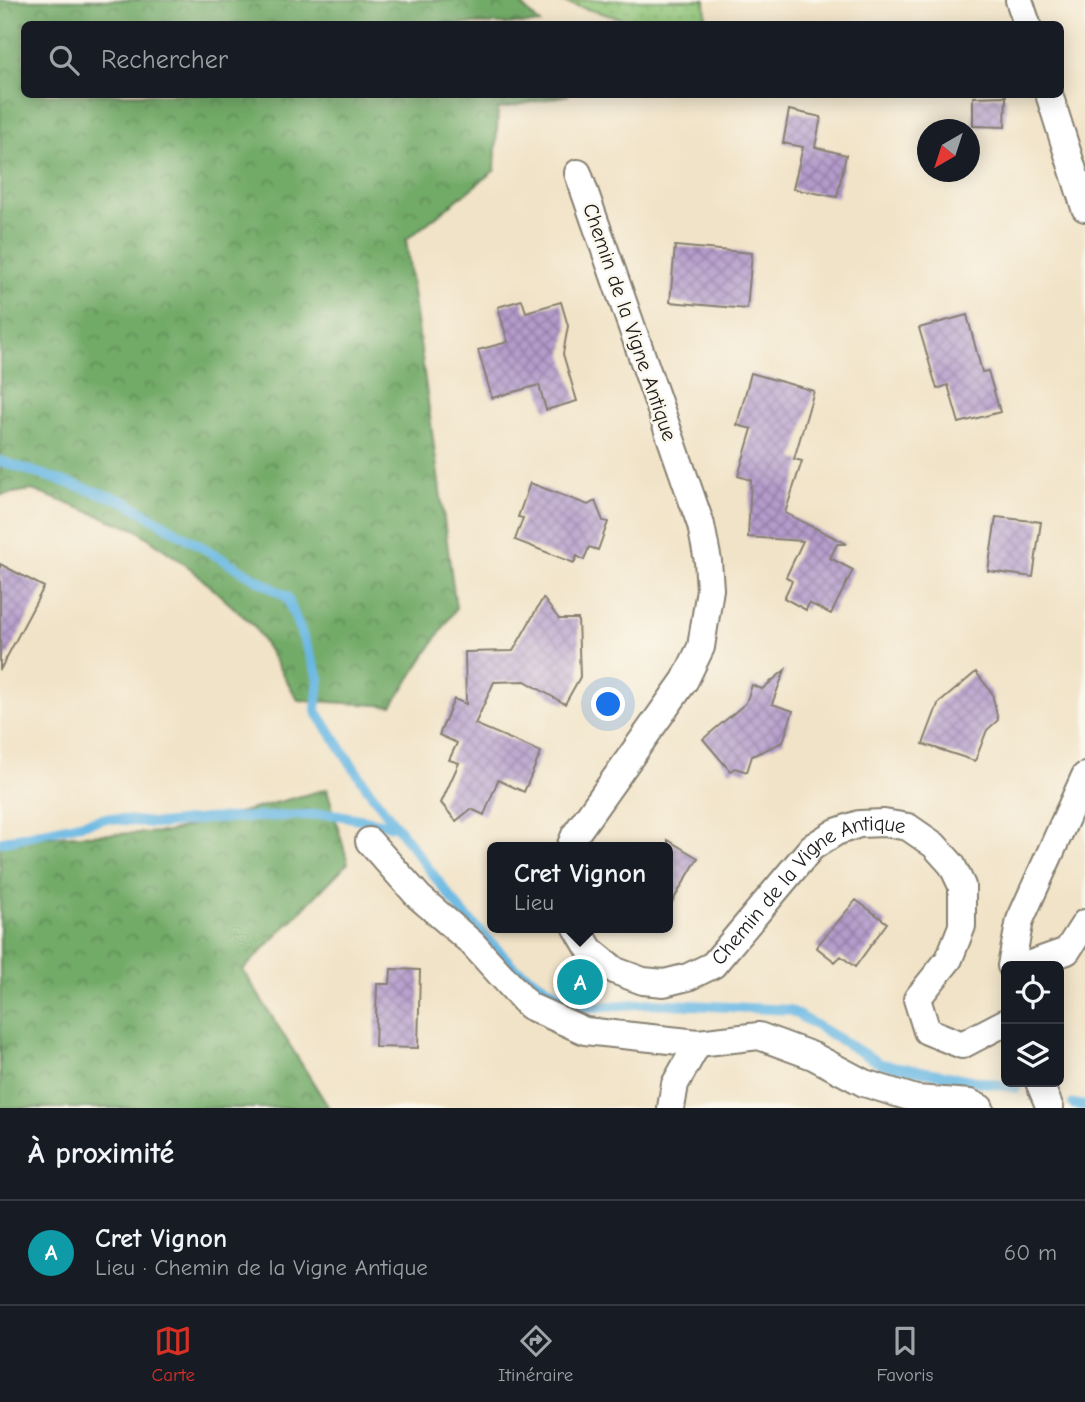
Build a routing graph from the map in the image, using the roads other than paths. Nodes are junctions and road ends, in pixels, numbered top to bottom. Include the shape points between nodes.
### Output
1 (1019, 0) edge
2 (1026, 21) edge
3 (1050, 98) edge
4 (578, 173) dead end
5 (1085, 208) edge
6 (1085, 776) edge
7 (369, 841) dead end
8 (572, 842) edge
9 (1085, 923) edge
10 (580, 933) edge
11 (1012, 961) edge
12 (1040, 961) edge
13 (1002, 1024) edge
14 (698, 1043) junction
15 (1041, 1087) edge
16 (671, 1108) edge
17 (980, 1108) edge
18 (1050, 1108) edge

1 - 2 street
3 - 5 street
4 - 8 street, Chemin de la Vigne Antique via 701,525 710,589 701,648 685,680
6 - 11 street via 1020,920
7 - 14 street via 529,1006 585,1031
9 - 12 street via 1067,951
10 - 13 street, Chemin de la Vigne Antique via 590,950 617,971 664,983 688,977 713,965 812,847 859,824 908,827 952,865 962,887 962,926 949,959 917,999 927,1031 962,1045
14 - 16 street via 675,1083
14 - 17 street via 759,1035 864,1083 916,1099 970,1102
15 - 18 street

